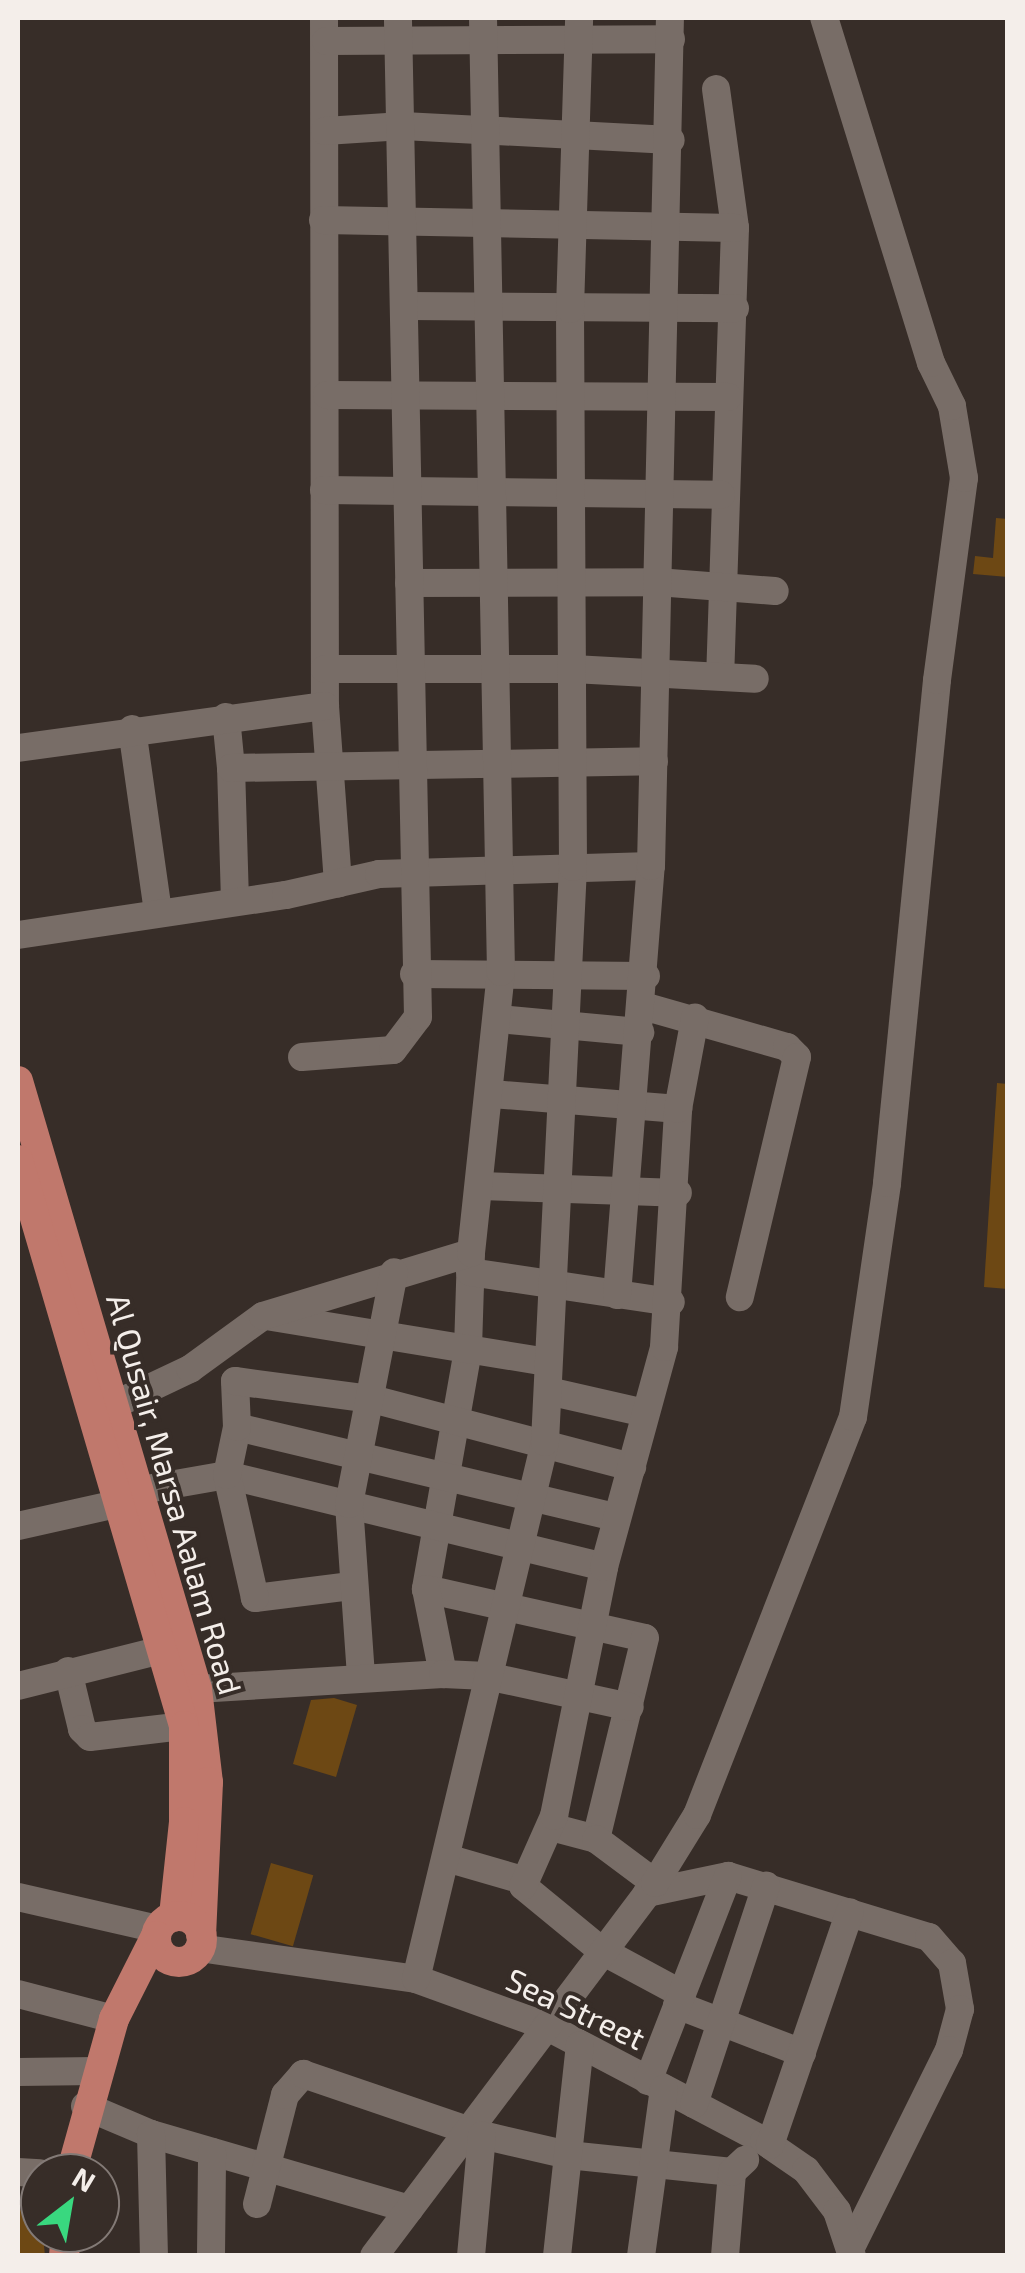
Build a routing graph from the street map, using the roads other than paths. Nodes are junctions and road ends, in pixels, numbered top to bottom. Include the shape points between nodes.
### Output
1 (824, 18) edge
2 (671, 28) edge
3 (325, 29) edge
4 (398, 30) edge
5 (579, 30) edge
6 (483, 31) edge
7 (716, 89) dead end
8 (402, 126) junction
9 (325, 131) junction
10 (482, 131) junction
11 (574, 132) junction
12 (671, 140) junction
13 (404, 218) junction
14 (323, 220) junction
15 (484, 220) junction
16 (571, 225) junction
17 (670, 226) junction
18 (735, 228) junction
19 (408, 306) junction
20 (487, 306) junction
21 (734, 308) junction
22 (570, 309) junction
23 (664, 309) junction
24 (661, 394) junction
25 (327, 395) junction
26 (572, 395) junction
27 (408, 396) junction
28 (486, 396) junction
29 (728, 397) junction
30 (569, 489) junction
31 (324, 490) junction
32 (489, 491) junction
33 (408, 492) junction
34 (721, 495) junction
35 (661, 496) junction
36 (570, 582) junction
37 (657, 582) junction
38 (409, 583) junction
39 (492, 583) junction
40 (719, 584) junction
41 (775, 591) dead end
42 (494, 668) junction
43 (326, 669) junction
44 (573, 669) junction
45 (411, 670) junction
46 (655, 673) junction
47 (720, 676) junction
48 (755, 678) dead end
49 (325, 706) junction
50 (226, 717) junction
51 (132, 729) junction
52 (18, 748) edge
53 (574, 761) junction
54 (654, 761) junction
55 (413, 763) junction
56 (328, 764) junction
57 (496, 765) junction
58 (231, 768) junction
59 (652, 866) junction
60 (573, 867) junction
61 (416, 870) junction
62 (496, 870) junction
63 (338, 884) junction
64 (236, 901) junction
65 (158, 912) junction
66 (18, 936) edge
67 (501, 972) junction
68 (568, 972) junction
69 (414, 974) junction
70 (646, 976) junction
71 (500, 1018) junction
72 (695, 1018) junction
73 (641, 1019) junction
74 (566, 1025) junction
75 (302, 1057) dead end
76 (18, 1081) edge
77 (492, 1094) junction
78 (561, 1098) junction
79 (633, 1104) junction
80 (678, 1109) junction
81 (18, 1160) edge
82 (481, 1186) junction
83 (556, 1187) junction
84 (624, 1189) junction
85 (678, 1193) junction
86 (470, 1263) junction
87 (394, 1272) junction
88 (552, 1285) junction
89 (617, 1295) junction
90 (740, 1297) dead end
91 (671, 1302) junction
92 (263, 1316) junction
93 (380, 1337) junction
94 (230, 1342) junction
95 (468, 1350) junction
96 (546, 1362) junction
97 (235, 1381) junction
98 (548, 1391) junction
99 (372, 1398) junction
100 (116, 1404) junction
101 (645, 1413) junction
102 (455, 1420) junction
103 (236, 1428) junction
104 (545, 1442) junction
105 (358, 1452) junction
106 (632, 1467) junction
107 (443, 1474) junction
108 (227, 1475) junction
109 (532, 1494) junction
110 (131, 1496) junction
111 (349, 1504) junction
112 (616, 1517) junction
113 (18, 1523) edge
114 (432, 1528) junction
115 (520, 1547) junction
116 (604, 1567) junction
117 (351, 1586) junction
118 (426, 1589) junction
119 (504, 1607) junction
120 (591, 1624) junction
121 (165, 1649) junction
122 (68, 1671) junction
123 (443, 1674) junction
124 (361, 1676) junction
125 (487, 1676) junction
126 (18, 1686) edge
127 (197, 1689) junction
128 (577, 1694) junction
129 (630, 1707) junction
130 (184, 1726) junction
131 (551, 1827) junction
132 (596, 1839) junction
133 (450, 1858) junction
134 (728, 1876) junction
135 (526, 1881) junction
136 (766, 1886) junction
137 (651, 1888) junction
138 (18, 1897) edge
139 (850, 1912) junction
140 (163, 1927) junction
141 (200, 1941) junction
142 (602, 1951) junction
143 (416, 1979) junction
144 (18, 1994) edge
145 (680, 1999) junction
146 (114, 2019) junction
147 (722, 2022) junction
148 (546, 2026) junction
149 (580, 2045) junction
150 (802, 2053) junction
151 (96, 2071) junction
152 (18, 2072) edge
153 (656, 2085) junction
154 (694, 2104) junction
155 (85, 2106) junction
156 (474, 2132) junction
157 (152, 2134) junction
158 (767, 2143) junction
159 (212, 2152) junction
160 (75, 2153) edge
161 (568, 2155) junction
162 (649, 2162) junction
163 (266, 2164) junction
164 (732, 2172) junction
165 (258, 2204) dead end
166 (408, 2209) junction
167 (852, 2251) edge
168 (154, 2256) edge
169 (211, 2256) edge
170 (374, 2256) edge
171 (471, 2256) edge
172 (558, 2256) edge
173 (641, 2256) edge
174 (726, 2256) edge

1 - 137 street via 931,363 952,406 964,478 887,1183 852,1417 697,1815
2 - 5 street
2 - 12 street
3 - 4 street
3 - 9 street
4 - 6 street
4 - 8 street
5 - 6 street
5 - 11 street
6 - 10 street
7 - 18 street
8 - 9 street
8 - 10 street
8 - 13 street
9 - 14 street
10 - 11 street
10 - 15 street
11 - 12 street
11 - 16 street
12 - 17 street
13 - 14 street
13 - 15 street
13 - 19 street
14 - 25 street
15 - 16 street
15 - 20 street
16 - 17 street
16 - 22 street
17 - 18 street
17 - 23 street
18 - 21 street
19 - 20 street
19 - 27 street
20 - 22 street
20 - 28 street
21 - 23 street
21 - 29 street
22 - 23 street
22 - 26 street
23 - 24 street
24 - 26 street
24 - 29 street
24 - 35 street
25 - 27 street
25 - 31 street
26 - 28 street
26 - 30 street
27 - 28 street
27 - 33 street
28 - 32 street
29 - 34 street
30 - 32 street
30 - 35 street
30 - 36 street
31 - 33 street
31 - 43 street
32 - 33 street
32 - 39 street
33 - 38 street
34 - 35 street
34 - 40 street
35 - 37 street
36 - 37 street
36 - 39 street
36 - 44 street
37 - 40 street
37 - 46 street
38 - 39 street
38 - 45 street
39 - 42 street
40 - 41 street
40 - 47 street
42 - 44 street
42 - 45 street
42 - 57 street
43 - 45 street
43 - 49 street
44 - 46 street
44 - 53 street
45 - 55 street
46 - 47 street
46 - 54 street
47 - 48 street
49 - 50 street
49 - 56 street
50 - 51 street
50 - 58 street
51 - 52 street
51 - 65 street
53 - 54 street
53 - 57 street
53 - 60 street
54 - 59 street
55 - 56 street
55 - 57 street
55 - 61 street
56 - 58 street
56 - 63 street
57 - 62 street
58 - 64 street
59 - 60 street
59 - 70 street
60 - 62 street
60 - 68 street
61 - 62 street
61 - 63 street
61 - 69 street
62 - 67 street
63 - 64 street
64 - 65 street
65 - 66 street
67 - 68 street
67 - 69 street
67 - 71 street
68 - 70 street
68 - 74 street
69 - 75 street via 418,1017 394,1050
70 - 73 street
71 - 74 street
71 - 77 street
72 - 73 street
72 - 80 street
72 - 90 street via 787,1047 796,1057
73 - 74 street
73 - 79 street
74 - 78 street
76 - 100 main road, Al Qusair, Marsa Aalam Road
77 - 78 street
77 - 82 street
78 - 79 street
78 - 83 street
79 - 80 street
79 - 84 street
80 - 85 street
81 - 110 main road, Al Qusair, Marsa Aalam Road
82 - 83 street
82 - 86 street
83 - 84 street
83 - 88 street
84 - 85 street
84 - 89 street
85 - 91 street
86 - 87 street
86 - 88 street
86 - 95 street
87 - 92 street
87 - 93 street
88 - 89 street
88 - 96 street
89 - 91 street
91 - 101 street
92 - 93 street
92 - 94 street
93 - 95 street
93 - 99 street
94 - 97 street
94 - 100 street
95 - 96 street
95 - 102 street
96 - 98 street
97 - 99 street
97 - 103 street
98 - 101 street
98 - 104 street
99 - 102 street
99 - 105 street
100 - 110 main road, Al Qusair, Marsa Aalam Road
101 - 106 street
102 - 104 street
102 - 107 street
103 - 105 street
103 - 108 street
104 - 106 street
104 - 109 street
105 - 107 street
105 - 111 street
106 - 112 street
107 - 109 street
107 - 114 street
108 - 110 street
108 - 111 street
108 - 117 street via 258,1600
109 - 112 street
109 - 115 street
110 - 113 street
110 - 121 main road, Al Qusair, Marsa Aalam Road
110 - 127 main road, Al Qusair, Marsa Aalam Road
111 - 114 street
111 - 117 street
112 - 116 street
114 - 115 street
114 - 118 street
115 - 116 street
115 - 119 street
116 - 120 street
117 - 124 street
118 - 119 street
118 - 123 street
119 - 120 street
119 - 125 street
120 - 128 street
120 - 129 street via 645,1638
121 - 122 street
121 - 130 main road, Al Qusair, Marsa Aalam Road
122 - 126 street
122 - 130 street via 82,1730 90,1736
123 - 124 street
123 - 125 street
124 - 127 street
125 - 128 street
125 - 133 street
127 - 141 main road, Al Qusair, Marsa Aalam Road via 208,1782
128 - 129 street
128 - 131 street
129 - 132 street
130 - 140 main road, Al Qusair, Marsa Aalam Road via 184,1822
131 - 132 street
131 - 135 street
132 - 137 street
133 - 135 street
133 - 143 street
134 - 136 street
134 - 137 street
134 - 145 street
135 - 142 street via 525,1892
136 - 139 street
136 - 147 street
137 - 142 street
138 - 140 street
139 - 150 street
139 - 167 street via 929,1937 952,1963 960,2009 920,2116
140 - 141 main road via 163,1955 176,1961
140 - 146 main road, Al Qusair, Marsa Aalam Road
141 - 143 street, Sea Street
142 - 145 street
142 - 148 street
143 - 148 street, Sea Street
144 - 146 street
145 - 147 street
145 - 153 street
146 - 151 main road, Al Qusair, Marsa Aalam Road
147 - 150 street
147 - 154 street
148 - 149 street, Sea Street
148 - 156 street
149 - 153 street, Sea Street
149 - 161 street
150 - 158 street
151 - 152 street
151 - 155 main road, Al Qusair, Marsa Aalam Road
153 - 154 street, Sea Street
153 - 162 street
154 - 158 street, Sea Street
155 - 157 street
155 - 160 main road, Al Qusair, Marsa Aalam Road
156 - 161 street
156 - 163 street via 303,2074 285,2095
156 - 166 street
156 - 171 street
157 - 159 street
157 - 168 street
158 - 164 street
158 - 167 street, Sea Street via 806,2170 837,2211
159 - 163 street
159 - 169 street
161 - 162 street
161 - 172 street
162 - 164 street
162 - 173 street
163 - 165 street
163 - 166 street
164 - 174 street
166 - 170 street

